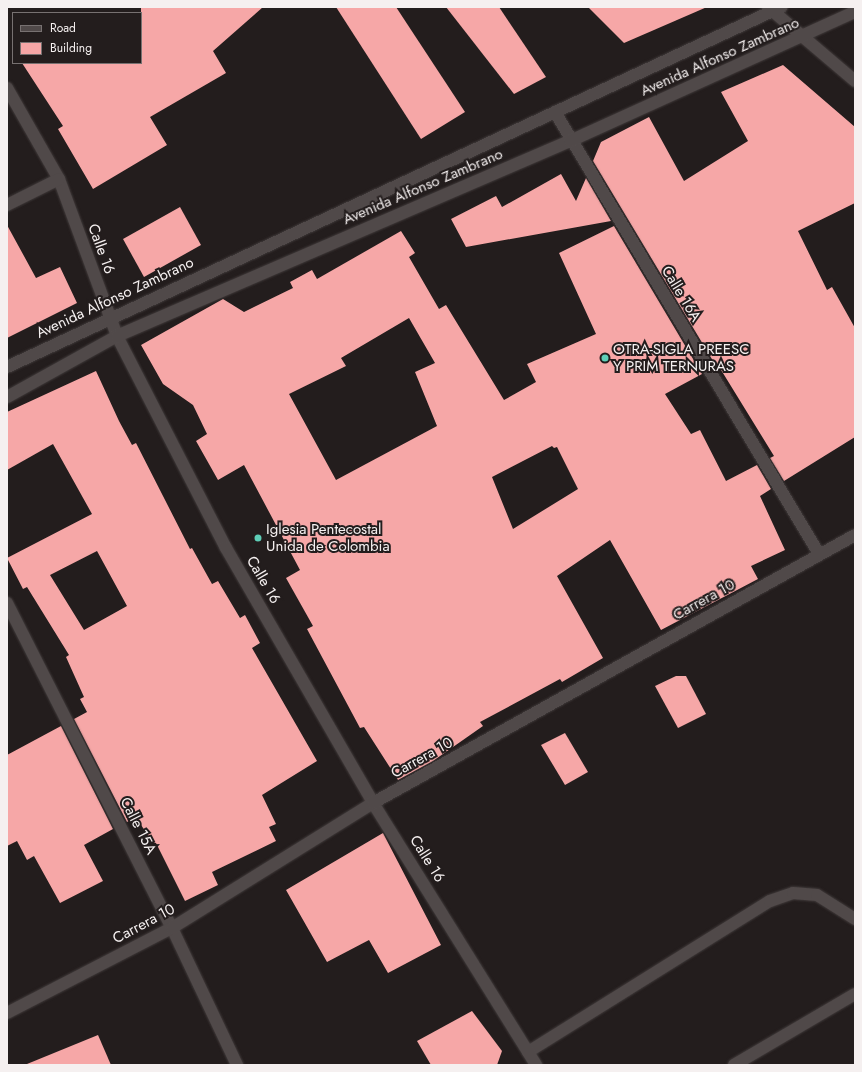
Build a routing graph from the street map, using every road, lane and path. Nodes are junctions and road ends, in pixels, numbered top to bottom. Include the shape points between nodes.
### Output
1 (774, 8) edge
2 (855, 12) edge
3 (805, 36) junction
4 (855, 81) edge
5 (7, 88) edge
6 (555, 112) junction
7 (570, 141) junction
8 (59, 179) junction
9 (7, 205) edge
10 (109, 318) junction
11 (117, 336) junction
12 (7, 367) edge
13 (7, 397) edge
14 (855, 535) edge
15 (819, 554) junction
16 (7, 603) edge
17 (373, 803) junction
18 (855, 919) edge
19 (172, 928) junction
20 (855, 994) edge
21 (7, 1014) edge
22 (528, 1052) junction
23 (236, 1065) edge
24 (536, 1065) edge
25 (734, 1065) edge

1 - 3 street
1 - 6 street, Avenida Alfonso Zambrano
2 - 3 street, Avenida Alfonso Zambrano
3 - 4 street
3 - 7 street, Avenida Alfonso Zambrano
5 - 8 street, Calle 16
6 - 7 street, Calle 16A
6 - 10 street, Avenida Alfonso Zambrano
7 - 11 street, Avenida Alfonso Zambrano
7 - 15 street, Calle 16A
8 - 9 street
8 - 10 street, Calle 16
10 - 11 street, Calle 16
10 - 12 street, Avenida Alfonso Zambrano
11 - 13 street, Avenida Alfonso Zambrano
11 - 17 street, Calle 16 via 226,548
14 - 15 street, Carrera 10
15 - 17 street, Carrera 10
16 - 19 street, Calle 15A
17 - 19 street, Carrera 10
17 - 22 street, Calle 16
18 - 22 street via 817,895 793,893 770,900
19 - 21 street, Carrera 10
19 - 23 street, Calle 15A
20 - 25 street
22 - 24 street, Calle 16

